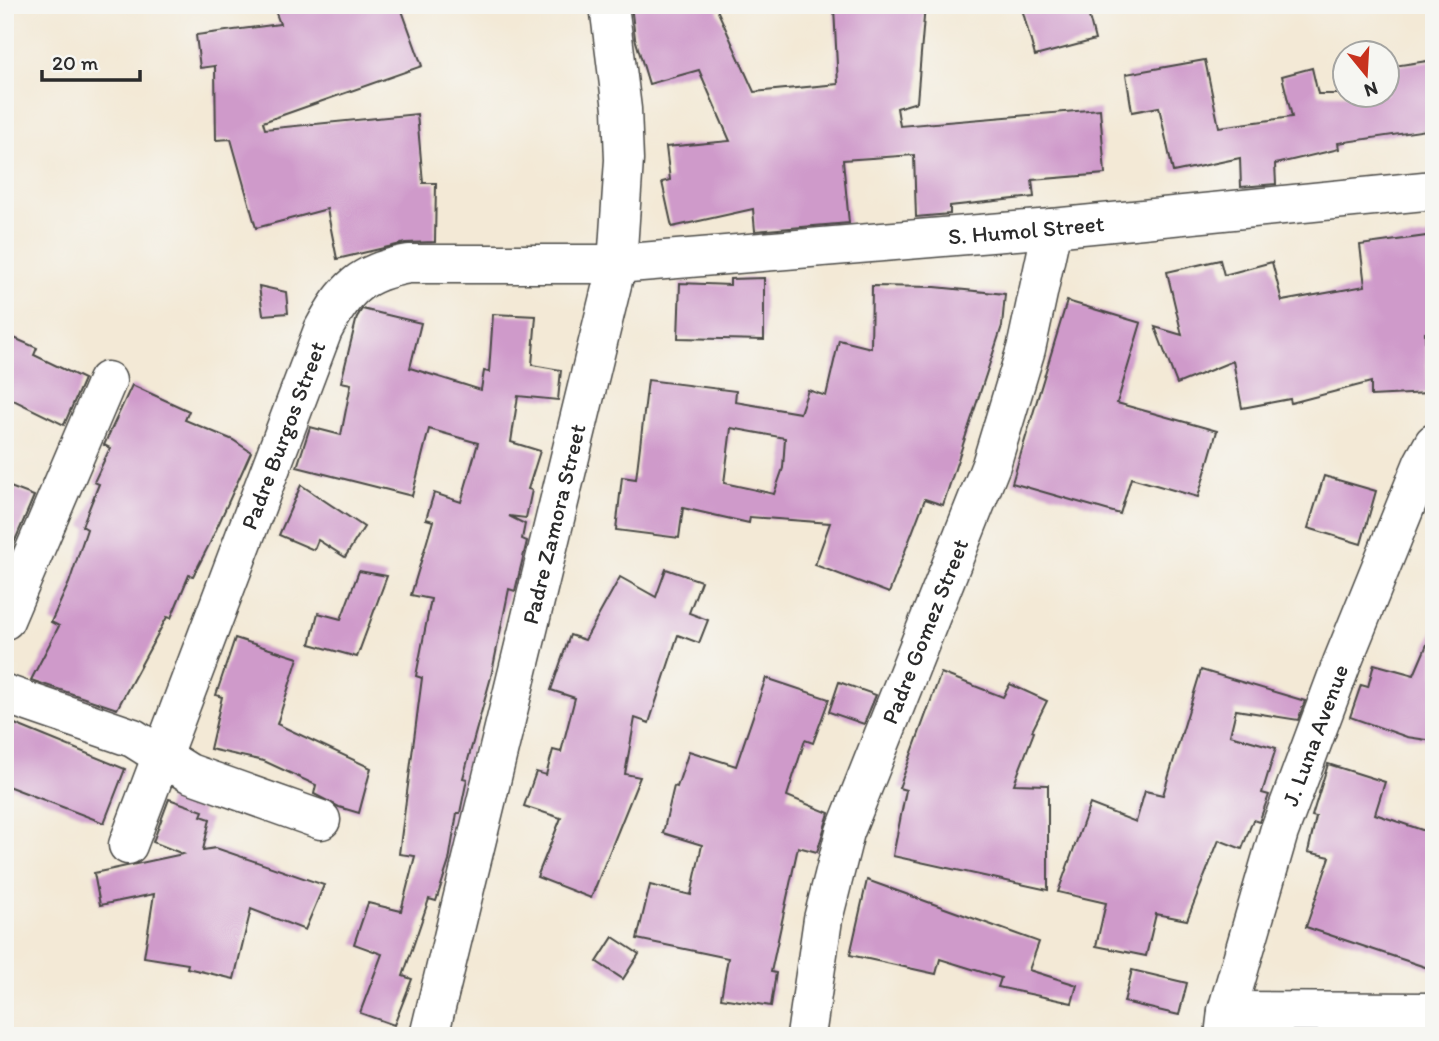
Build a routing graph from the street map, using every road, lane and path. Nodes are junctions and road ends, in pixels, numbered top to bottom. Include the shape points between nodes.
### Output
1 (609, 5) edge
2 (1434, 190) edge
3 (1052, 228) junction
4 (617, 264) junction
5 (107, 381) dead end
6 (1434, 443) edge
7 (5, 620) edge
8 (5, 694) edge
9 (161, 755) junction
10 (321, 820) dead end
11 (128, 845) dead end
12 (1434, 1012) edge
13 (1226, 1023) edge
14 (429, 1036) edge
15 (806, 1036) edge

1 - 4 street, Padre Zamora Street via 622,109
2 - 3 street, S. Humol Street
3 - 4 street, S. Humol Street
3 - 15 street, Padre Gomez Street via 1026,349 991,466 845,832 822,919
4 - 9 street, Padre Burgos Street via 409,264 359,280 339,299 323,330
4 - 14 street, Padre Zamora Street
5 - 7 street
6 - 13 street, J. Luna Avenue via 1347,650 1279,832
8 - 9 street via 133,737
9 - 10 street via 189,773
9 - 11 street, Padre Burgos Street
12 - 13 street

